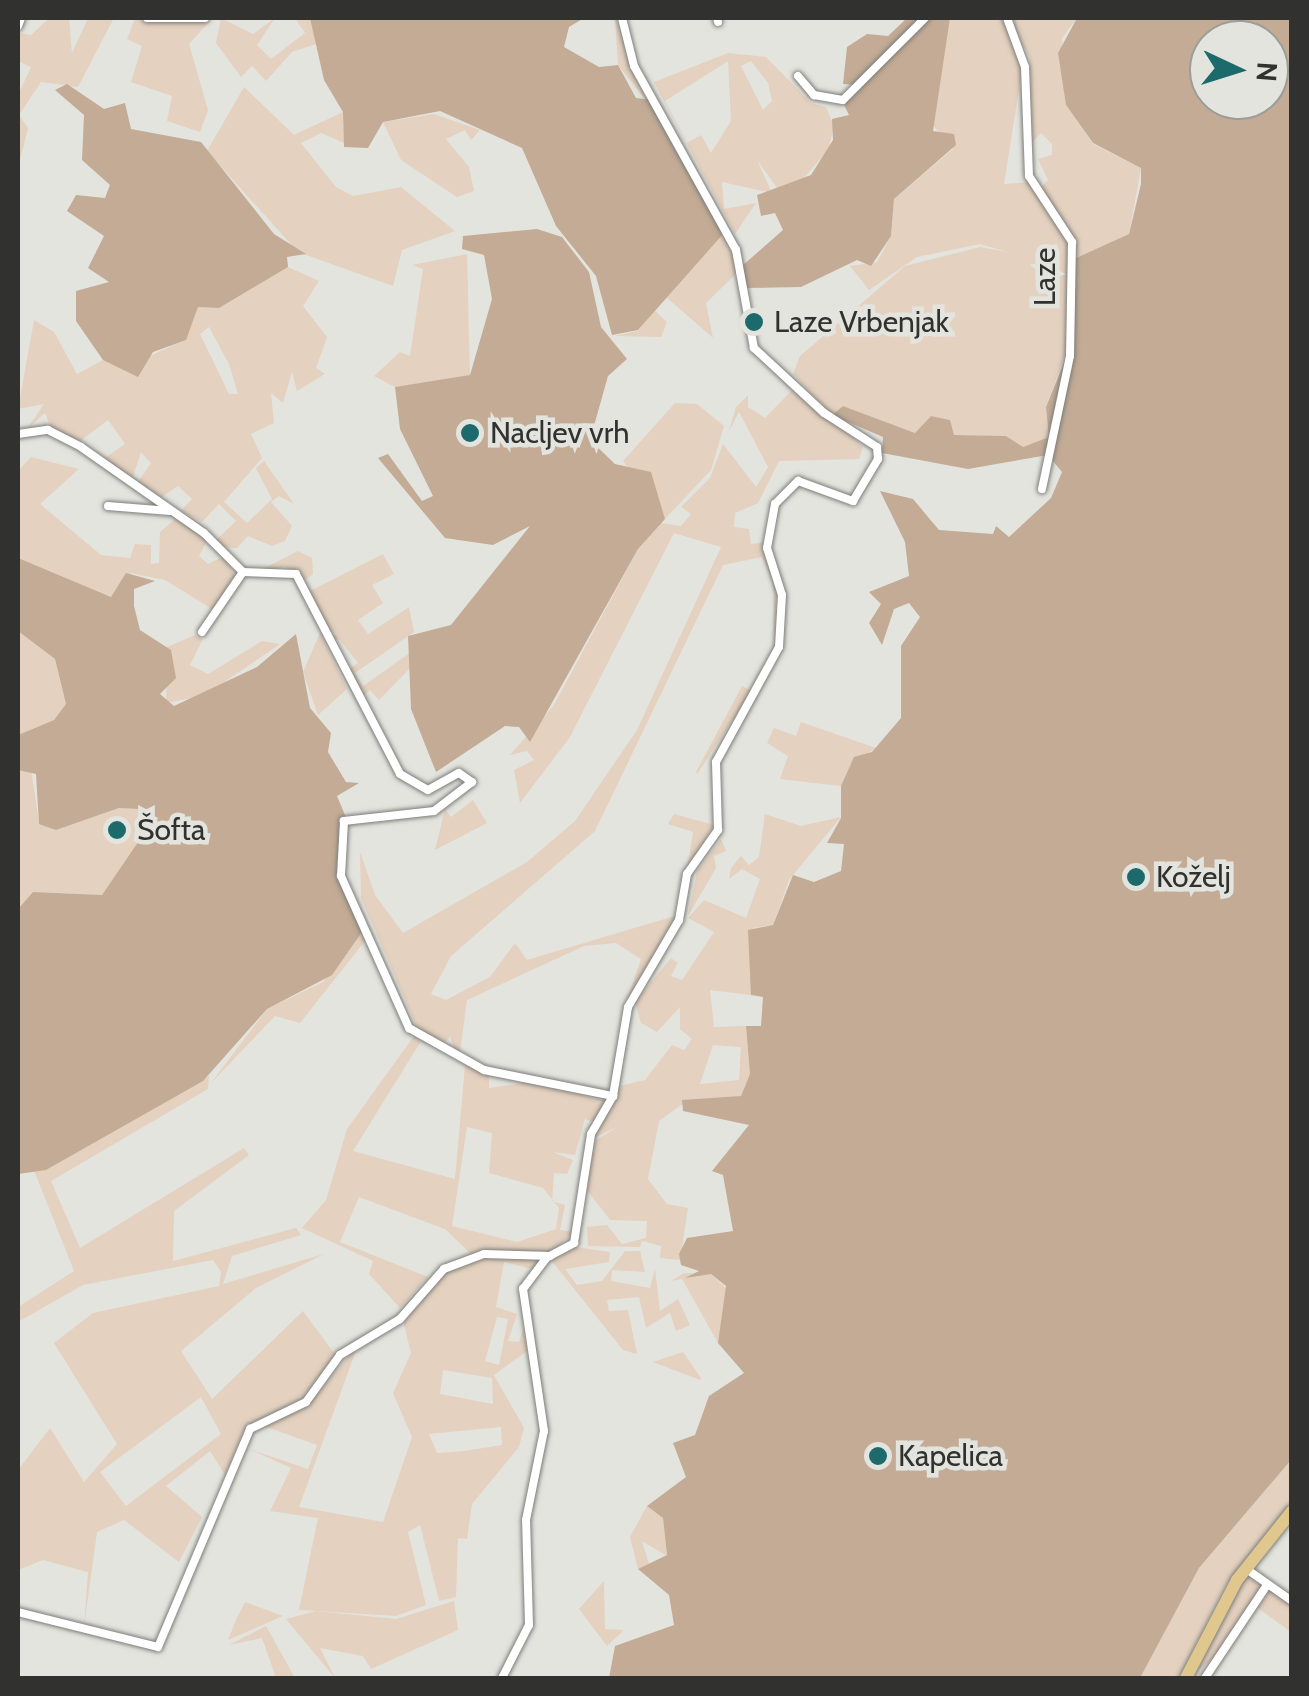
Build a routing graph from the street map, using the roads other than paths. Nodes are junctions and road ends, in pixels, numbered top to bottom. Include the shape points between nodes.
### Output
1 (21, 18) edge
2 (147, 18) edge
3 (205, 18) edge
4 (622, 18) edge
5 (925, 18) edge
6 (1007, 18) edge
7 (18, 26) edge
8 (798, 76) dead end
9 (18, 434) edge
10 (1042, 490) dead end
11 (108, 506) dead end
12 (170, 511) junction
13 (243, 572) junction
14 (202, 632) dead end
15 (613, 1096) junction
16 (550, 1256) junction
17 (1292, 1512) edge
18 (1245, 1568) junction
19 (1267, 1585) junction
20 (1292, 1602) edge
21 (18, 1612) edge
22 (502, 1678) edge
23 (1186, 1678) edge
24 (1205, 1678) edge

1 - 7 street
2 - 3 street
4 - 15 street via 634,66 736,250 754,348 833,421 877,447 878,459 853,501 798,481 775,504 767,548 782,595 779,647 716,762 718,830 687,874 680,920 628,1007
5 - 8 street via 843,100 814,96
6 - 10 street, Laze via 1024,67 1028,176 1072,242 1070,356
9 - 12 street via 60,434
11 - 12 street
12 - 13 street
13 - 14 street
13 - 15 street via 296,574 337,667 410,785 433,790 459,773 472,782 434,811 344,821 338,865 409,1028 484,1070
15 - 16 street via 592,1134 574,1243
16 - 21 street via 484,1254 444,1269 400,1320 340,1355 306,1402 250,1429 158,1648
16 - 22 street via 524,1289 544,1431 526,1520 530,1625
17 - 18 main road
18 - 19 street
18 - 23 main road
19 - 20 street
19 - 24 street

